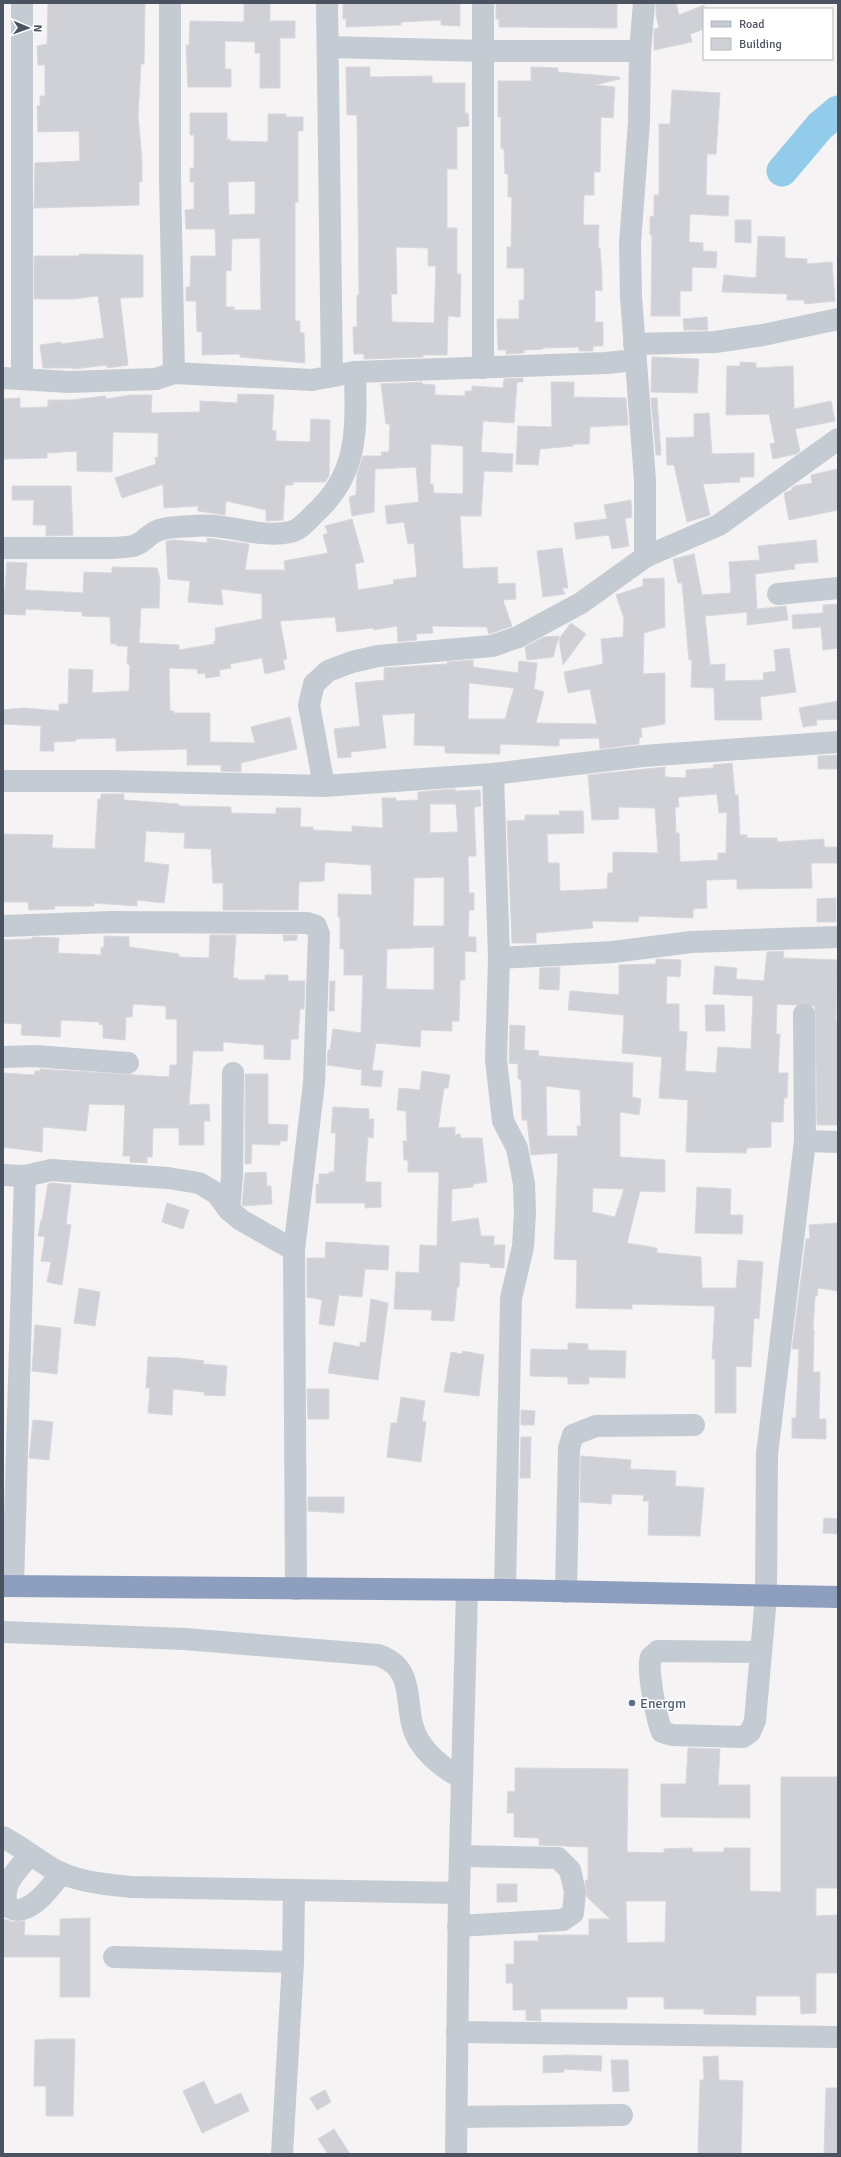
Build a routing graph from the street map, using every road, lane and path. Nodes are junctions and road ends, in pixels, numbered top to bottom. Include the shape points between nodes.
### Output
1 (22, 3) edge
2 (170, 3) edge
3 (327, 3) edge
4 (483, 3) edge
5 (644, 3) edge
6 (328, 47) junction
7 (483, 51) junction
8 (640, 51) junction
9 (838, 319) edge
10 (634, 352) junction
11 (483, 368) junction
12 (354, 372) junction
13 (174, 374) junction
14 (332, 376) junction
15 (12, 378) edge
16 (838, 439) edge
17 (3, 548) edge
18 (645, 557) junction
19 (838, 588) edge
20 (778, 594) dead end
21 (838, 742) edge
22 (493, 774) junction
23 (3, 781) edge
24 (324, 786) junction
25 (3, 926) edge
26 (838, 937) edge
27 (499, 958) junction
28 (804, 1014) dead end
29 (3, 1057) edge
30 (128, 1063) dead end
31 (233, 1073) dead end
32 (805, 1141) junction
33 (838, 1142) edge
34 (3, 1175) edge
35 (25, 1176) junction
36 (228, 1210) junction
37 (294, 1250) junction
38 (694, 1424) dead end
39 (8, 1586) edge
40 (296, 1589) junction
41 (467, 1590) junction
42 (505, 1590) junction
43 (566, 1592) junction
44 (766, 1596) junction
45 (838, 1596) edge
46 (3, 1632) edge
47 (760, 1652) junction
48 (462, 1778) junction
49 (3, 1837) edge
50 (30, 1855) junction
51 (460, 1856) junction
52 (62, 1873) junction
53 (294, 1890) junction
54 (459, 1893) junction
55 (458, 1926) junction
56 (114, 1957) dead end
57 (293, 1962) junction
58 (457, 2032) junction
59 (838, 2037) edge
60 (622, 2115) dead end
61 (457, 2117) junction
62 (282, 2154) edge
63 (456, 2154) edge

1 - 15 street
2 - 13 street
3 - 6 street
4 - 7 street
5 - 8 street
6 - 7 street
6 - 14 street
7 - 8 street
7 - 11 street
8 - 10 street via 639,122 630,244
9 - 10 street via 740,339
10 - 11 street via 606,363
10 - 18 street via 645,480
11 - 12 street
12 - 14 street
12 - 17 street via 356,430 352,454 339,486 320,510 301,527 291,532 277,533 198,525 153,533 144,542 134,546
13 - 14 street via 312,380
13 - 15 street via 156,379 69,382
16 - 18 street via 719,525
18 - 24 street via 581,603 512,640 492,646 460,650 378,656 328,671 314,684 309,705
19 - 20 street
21 - 22 street via 643,756
22 - 24 street
22 - 27 street
23 - 24 street
25 - 37 street via 112,922 307,923 316,926 319,942 314,1083
26 - 27 street via 691,942 613,952
27 - 42 street via 496,1060 503,1121 517,1148 524,1184 525,1212 523,1247 511,1298
28 - 32 street
29 - 30 street via 35,1056
31 - 36 street via 232,1176
32 - 33 street
32 - 44 street via 767,1454
34 - 35 street
35 - 36 street via 52,1170 168,1178 200,1183 216,1193
35 - 39 street
36 - 37 street
37 - 40 street
38 - 43 street via 596,1426 573,1435 569,1448
39 - 40 highway
40 - 41 highway
41 - 42 highway
41 - 48 street
42 - 43 highway
43 - 44 highway
44 - 45 highway
44 - 47 street
46 - 48 street via 185,1639 378,1654 392,1660 400,1669 418,1740 443,1768
47 - 47 street via 755,1721 750,1732 743,1737 672,1735 662,1732 657,1720 650,1668 651,1658 658,1651
48 - 51 street
49 - 50 street
50 - 52 street
50 - 52 street via 5,1884 4,1900 8,1907 15,1910 24,1909 32,1904
51 - 54 street
51 - 55 street via 558,1858 570,1870 575,1892 573,1913 563,1920
52 - 53 street via 95,1882 131,1887
53 - 54 street
53 - 57 street
54 - 55 street
55 - 58 street
56 - 57 street
57 - 62 street
58 - 59 street
58 - 61 street
60 - 61 street
61 - 63 street

